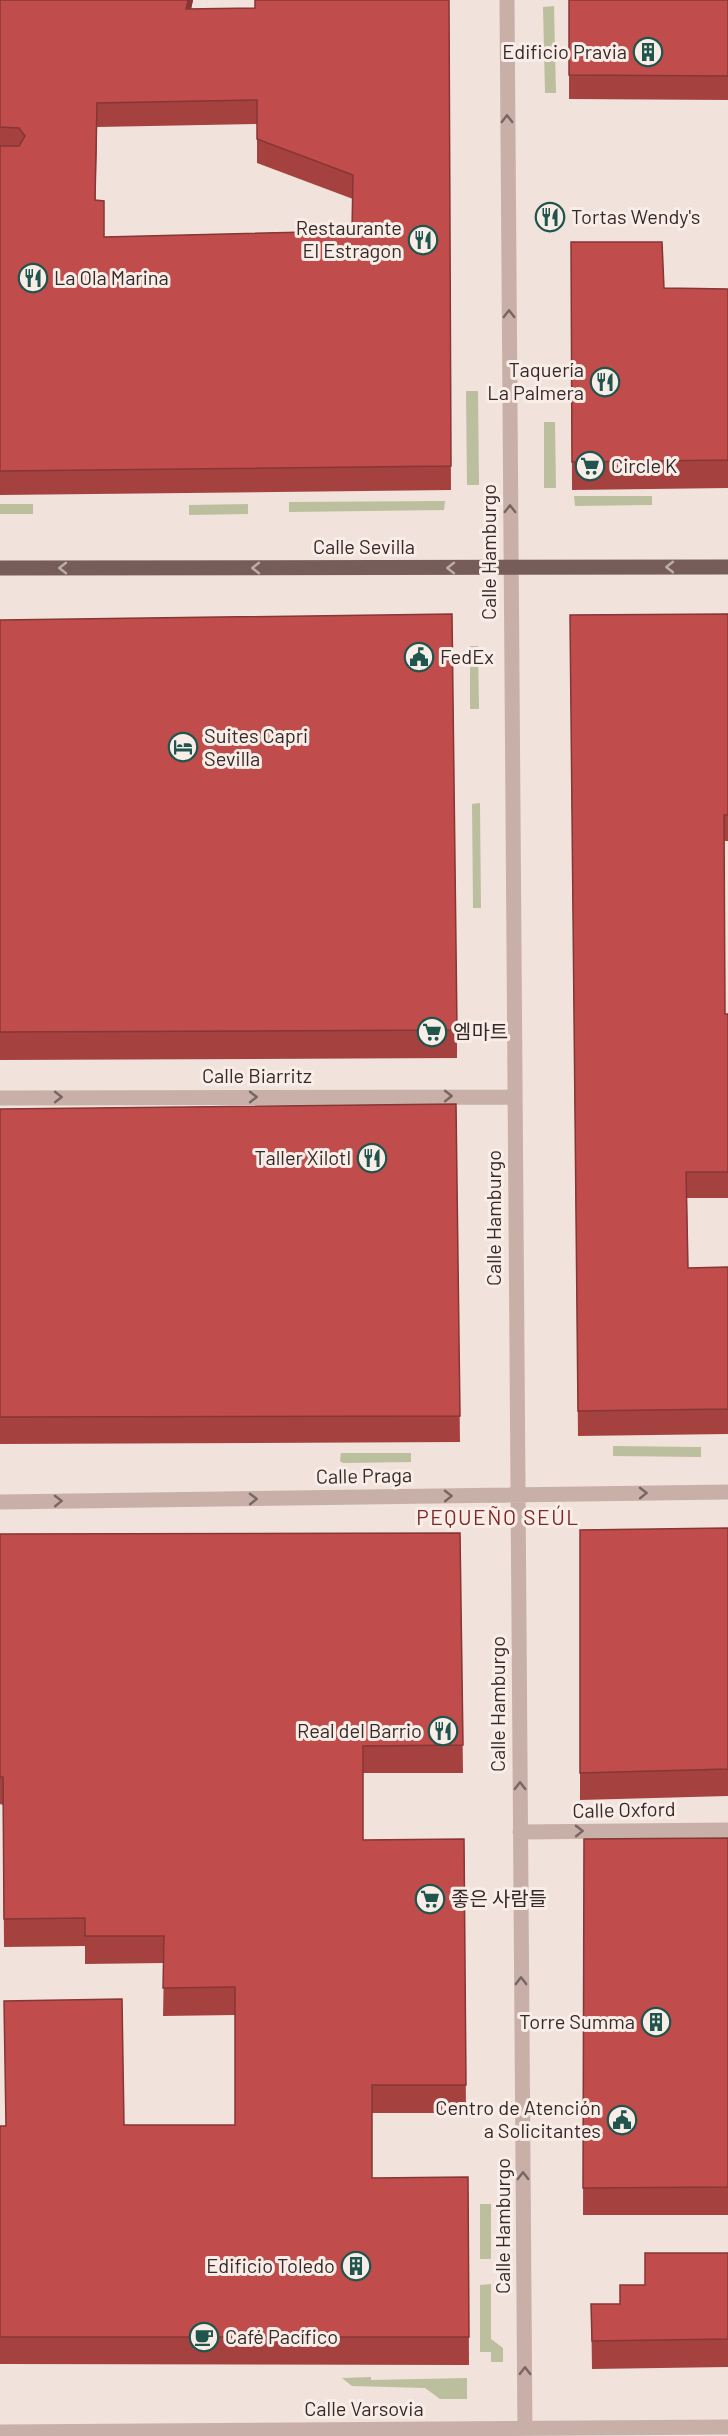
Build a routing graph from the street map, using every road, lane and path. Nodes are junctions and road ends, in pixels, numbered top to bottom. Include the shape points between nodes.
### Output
1 (507, 0) edge
2 (728, 567) edge
3 (0, 568) edge
4 (510, 568) junction
5 (514, 1097) junction
6 (0, 1098) edge
7 (728, 1492) edge
8 (518, 1495) junction
9 (0, 1502) edge
10 (728, 1830) edge
11 (520, 1832) junction
12 (728, 2427) edge
13 (0, 2432) edge
14 (525, 2433) edge

4 -> 1 street, Calle Hamburgo
2 -> 4 main road, Calle Sevilla
4 -> 3 main road, Calle Sevilla
4 - 5 street, Calle Hamburgo
6 -> 5 street, Calle Biarritz
5 - 8 street, Calle Hamburgo
8 -> 7 street, Calle Praga
9 -> 8 street, Calle Praga
11 -> 8 street, Calle Hamburgo
11 -> 10 street, Calle Oxford
14 -> 11 street, Calle Hamburgo
12 - 14 street, Calle Varsovia
13 - 14 street, Calle Varsovia

